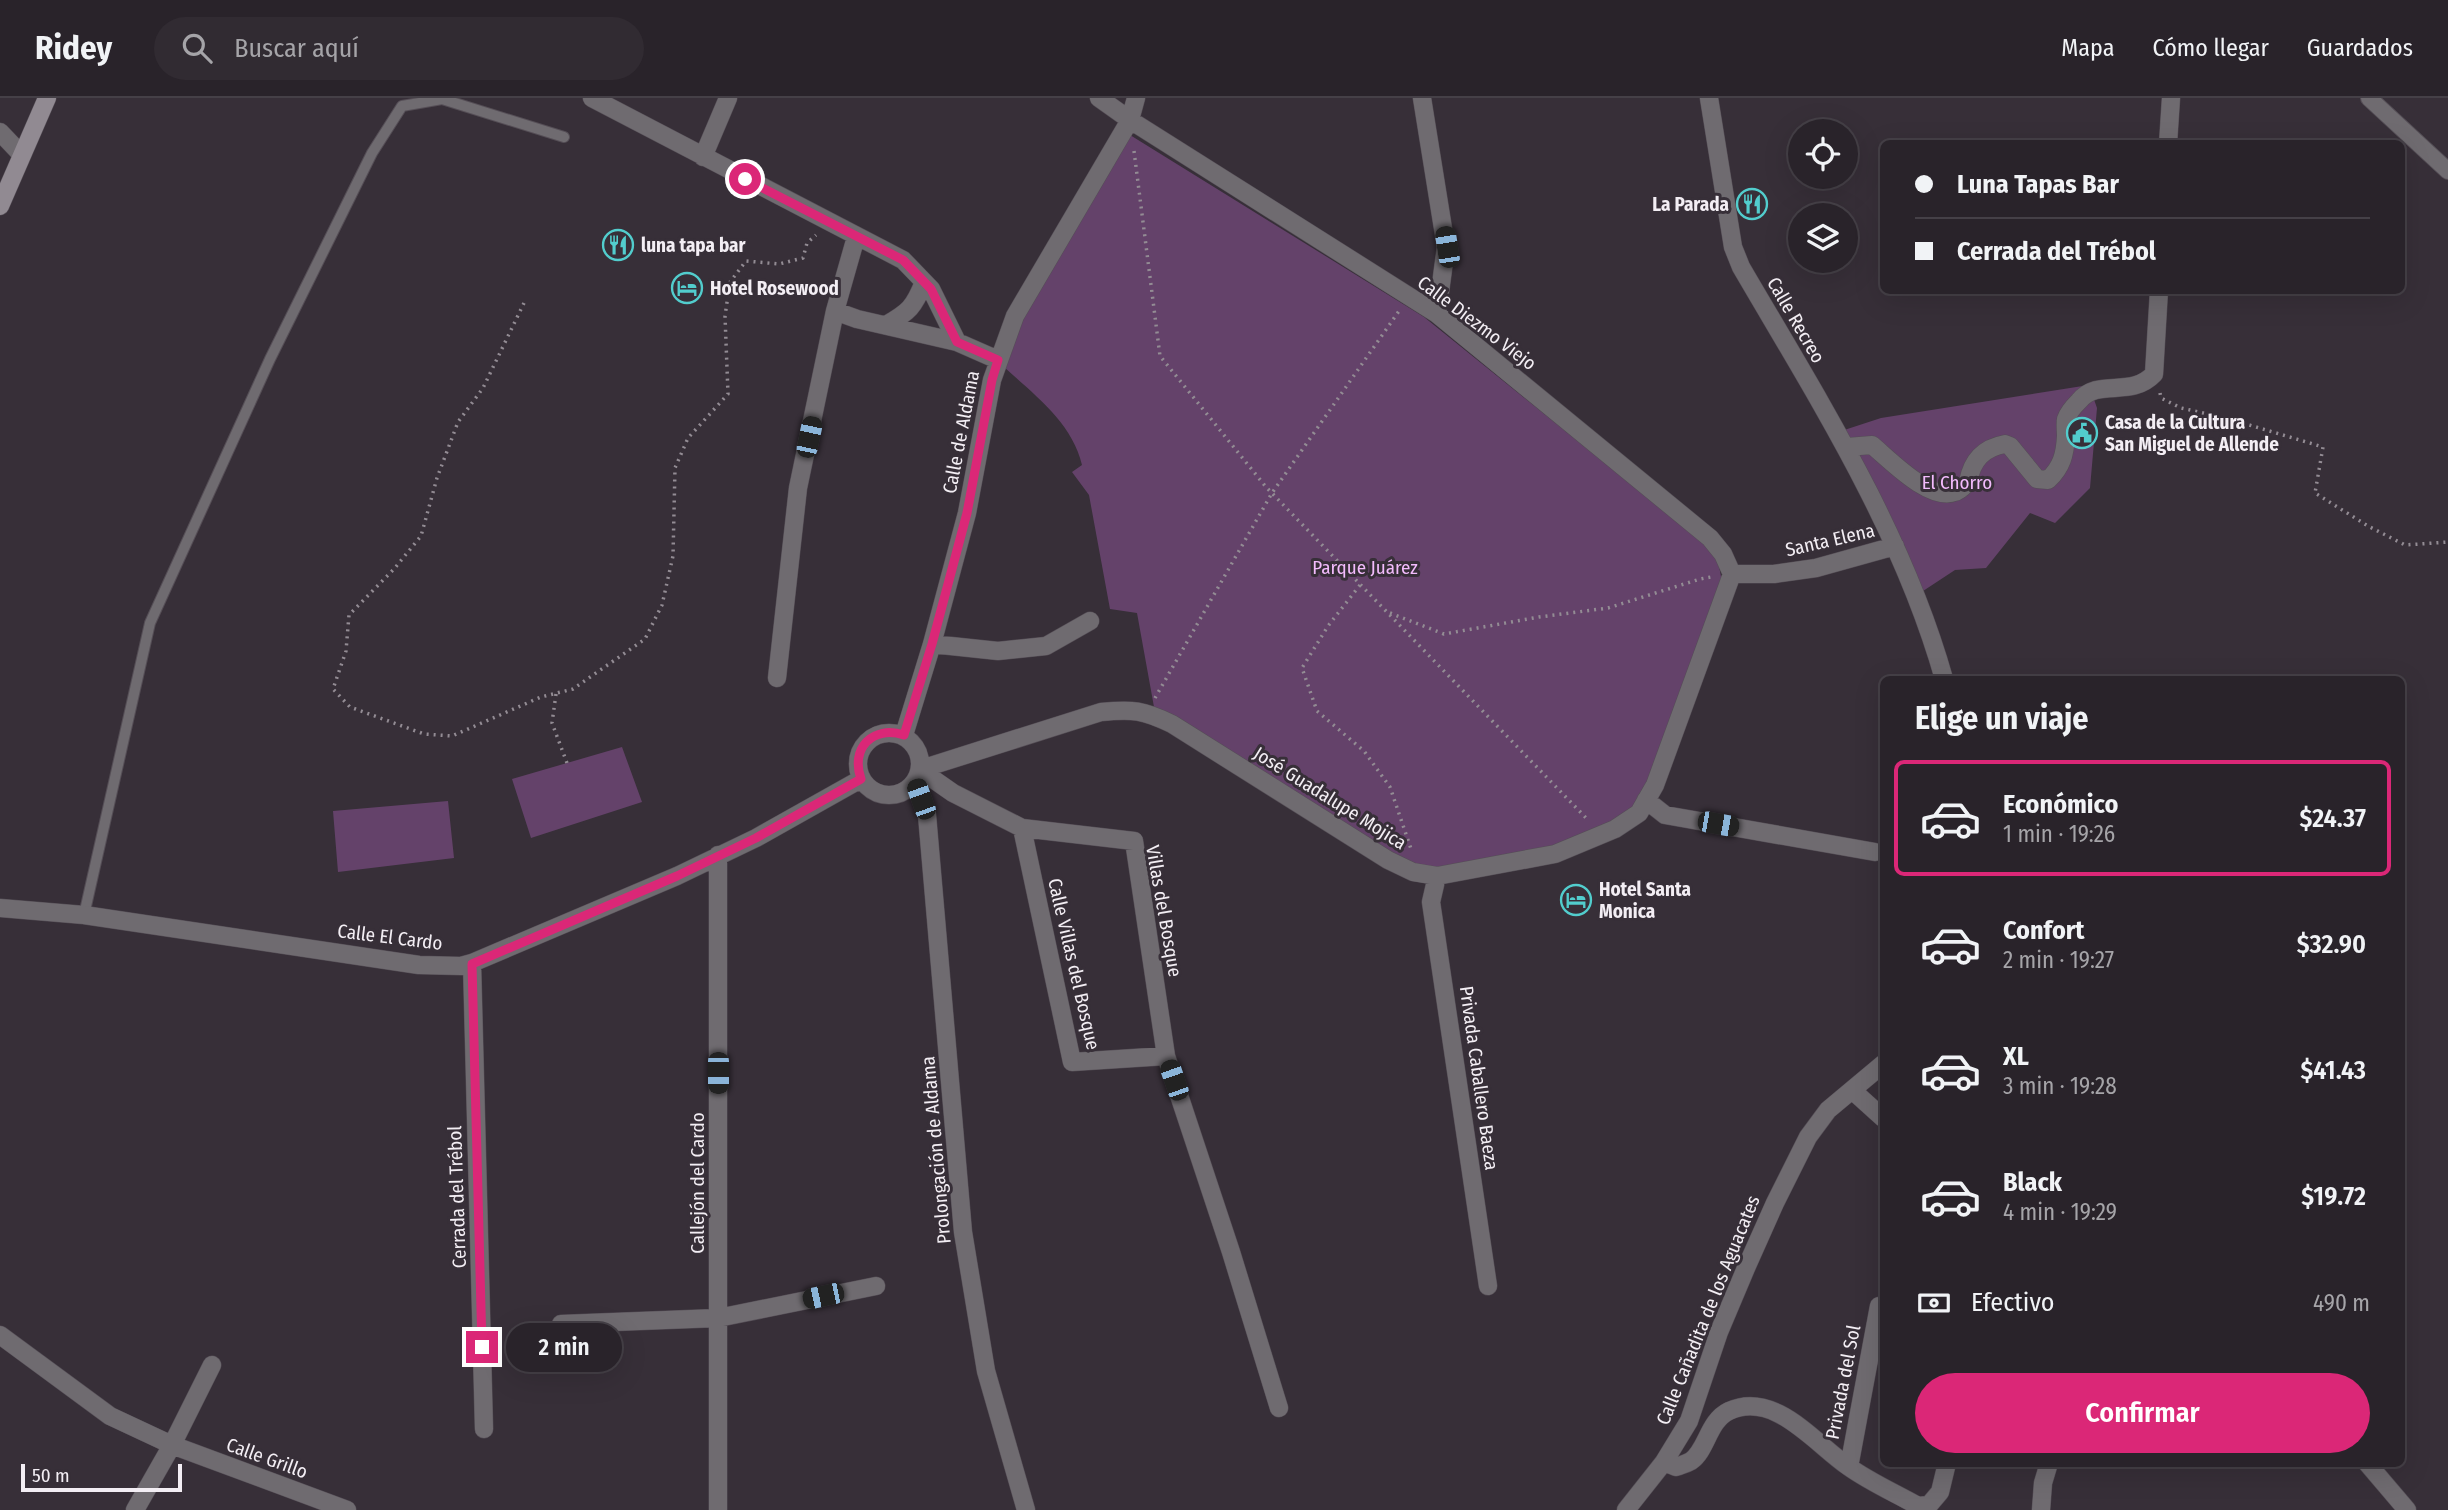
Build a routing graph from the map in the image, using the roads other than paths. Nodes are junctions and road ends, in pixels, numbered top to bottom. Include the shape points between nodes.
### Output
1 (47, 98) edge
2 (592, 98) edge
3 (728, 98) edge
4 (1099, 98) edge
5 (1136, 98) edge
6 (1422, 98) edge
7 (1709, 98) edge
8 (2171, 98) edge
9 (2369, 98) edge
10 (1130, 120) junction
11 (0, 132) edge
12 (564, 137) dead end
13 (2168, 140) edge
14 (21, 154) junction
15 (703, 157) junction
16 (2448, 171) edge
17 (0, 206) edge
18 (856, 237) junction
19 (924, 282) junction
20 (2159, 294) edge
21 (835, 311) junction
22 (1437, 314) junction
23 (886, 325) junction
24 (957, 342) junction
25 (998, 360) junction
26 (1847, 447) junction
27 (1895, 546) junction
28 (1732, 574) junction
29 (1090, 621) dead end
30 (932, 644) junction
31 (1943, 676) edge
32 (777, 678) dead end
33 (904, 735) junction
34 (919, 774) junction
35 (861, 779) junction
36 (1646, 800) junction
37 (1022, 828) junction
38 (1875, 852) dead end
39 (718, 855) junction
40 (1437, 876) junction
41 (0, 908) edge
42 (85, 915) junction
43 (472, 964) junction
44 (1166, 1056) junction
45 (1880, 1067) edge
46 (1852, 1090) junction
47 (1880, 1115) edge
48 (876, 1286) dead end
49 (1488, 1286) dead end
50 (1879, 1306) dead end
51 (718, 1318) junction
52 (561, 1324) dead end
53 (0, 1335) edge
54 (212, 1365) dead end
55 (1279, 1408) dead end
56 (484, 1429) dead end
57 (172, 1446) junction
58 (1664, 1462) junction
59 (1849, 1467) junction
60 (1946, 1467) edge
61 (2048, 1467) edge
62 (2370, 1467) edge
63 (135, 1510) edge
64 (347, 1510) edge
65 (718, 1510) edge
66 (1026, 1510) edge
67 (1626, 1510) edge
68 (2041, 1510) edge
69 (2407, 1510) edge

1 - 14 main road
2 - 15 street
3 - 15 street
4 - 10 street, Calle Diezmo Viejo
5 - 10 street, Calle de Aldama
6 - 22 street via 1447,247
7 - 26 street, Calle Recreo via 1733,247
8 - 13 street
9 - 16 street
10 - 22 street, Calle Diezmo Viejo
10 - 25 street, Calle de Aldama via 1015,316
11 - 14 street
12 - 42 lane via 442,99 402,106 372,153 270,359 150,623
14 - 17 main road
15 - 18 street
18 - 19 street via 903,260
18 - 21 street
19 - 23 street via 907,314
19 - 24 street
20 - 26 street via 2154,374 2130,388 2100,388 2079,400 2066,419 2059,470 2048,480 2037,479 2005,444 1983,452 1971,468 1968,482 1955,492 1940,492 1915,482 1872,445
21 - 23 street
21 - 32 street via 798,488
22 - 28 street, Calle Diezmo Viejo via 1710,538
23 - 24 street
24 - 25 street
25 - 30 street, Calle de Aldama via 967,513
26 - 27 street, Calle Recreo
27 - 28 street, Santa Elena via 1816,568
27 - 31 street via 1921,605
28 - 36 street, José Guadalupe Mojica
29 - 30 street via 1046,646 998,651
30 - 33 street, Calle de Aldama
33 - 34 street via 920,754
33 - 35 street via 885,732 869,739 859,756
34 - 35 street via 905,791 890,795 875,792
34 - 37 street
34 - 40 street, José Guadalupe Mojica via 1101,712 1147,712 1388,860 1413,872
34 - 66 street, Prolongación de Aldama via 927,815 963,1232 986,1371
35 - 39 street, Calle El Cardo
36 - 38 street via 1665,815
36 - 40 street, José Guadalupe Mojica via 1639,813 1615,830 1555,854
37 - 44 street, Villas del Bosque via 1134,841
37 - 44 street, Calle Villas del Bosque via 1072,1062
39 - 43 street, Calle El Cardo
39 - 51 street, Callejón del Cardo
40 - 49 street, Privada Caballero Baeza via 1431,902
41 - 42 street, Calle El Cardo
42 - 43 street, Calle El Cardo via 419,965
43 - 56 street, Cerrada del Trébol
44 - 55 street
45 - 46 street, Calle Cañadita de los Aguacates
46 - 47 street
46 - 58 street, Calle Cañadita de los Aguacates via 1828,1110 1808,1137 1719,1332 1689,1421
48 - 51 street
50 - 59 street, Privada del Sol
51 - 52 street
51 - 65 street, Callejón del Cardo
53 - 57 street, Calle Grillo via 95,1407
54 - 57 street
57 - 63 street
57 - 64 street, Calle Grillo
58 - 59 street, Privada del Sol via 1676,1467 1693,1460 1726,1412 1758,1407 1780,1414
58 - 67 street, Calle Cañadita de los Aguacates
59 - 60 street, Privada del Sol via 1918,1506 1929,1505 1940,1492
61 - 68 street
62 - 69 street

